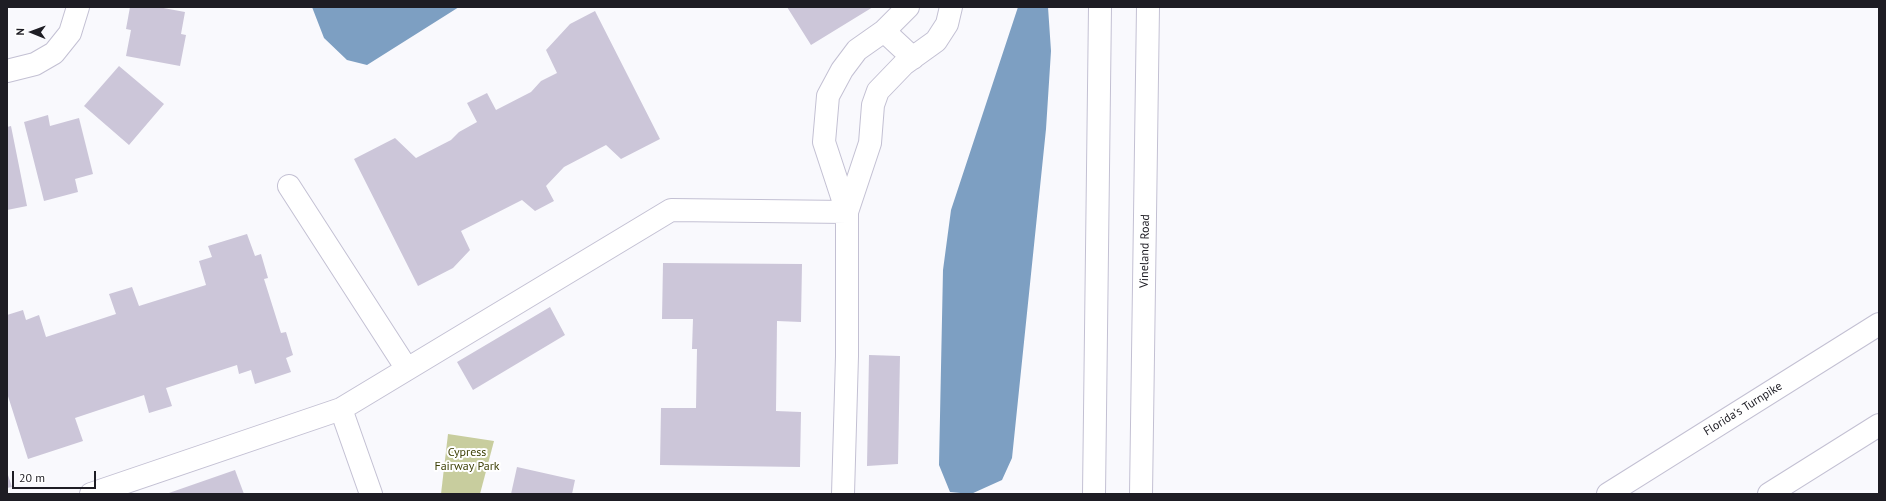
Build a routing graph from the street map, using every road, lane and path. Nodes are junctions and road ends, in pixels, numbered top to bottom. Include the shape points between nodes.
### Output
1 (78, 7) edge
2 (908, 7) edge
3 (951, 7) edge
4 (1100, 7) edge
5 (1148, 7) edge
6 (884, 31) junction
7 (913, 58) junction
8 (7, 71) edge
9 (289, 186) dead end
10 (847, 212) junction
11 (1879, 324) edge
12 (408, 369) junction
13 (341, 409) junction
14 (1879, 425) edge
15 (92, 494) edge
16 (371, 494) edge
17 (843, 494) edge
18 (1094, 494) edge
19 (1141, 494) edge
20 (1608, 494) edge
21 (1769, 494) edge

1 - 8 main road via 70,33 54,53 35,64
2 - 6 main road
3 - 7 main road via 946,24 936,41
4 - 18 main road
5 - 19 main road, Vineland Road
6 - 7 main road
6 - 10 main road via 857,50 842,70 828,96 824,142
7 - 10 main road via 878,91 873,105 870,143
9 - 12 main road
10 - 12 main road via 671,210
10 - 17 main road via 847,356
11 - 20 main road, Florida's Turnpike
12 - 13 main road
13 - 15 main road
13 - 16 main road
14 - 21 main road

